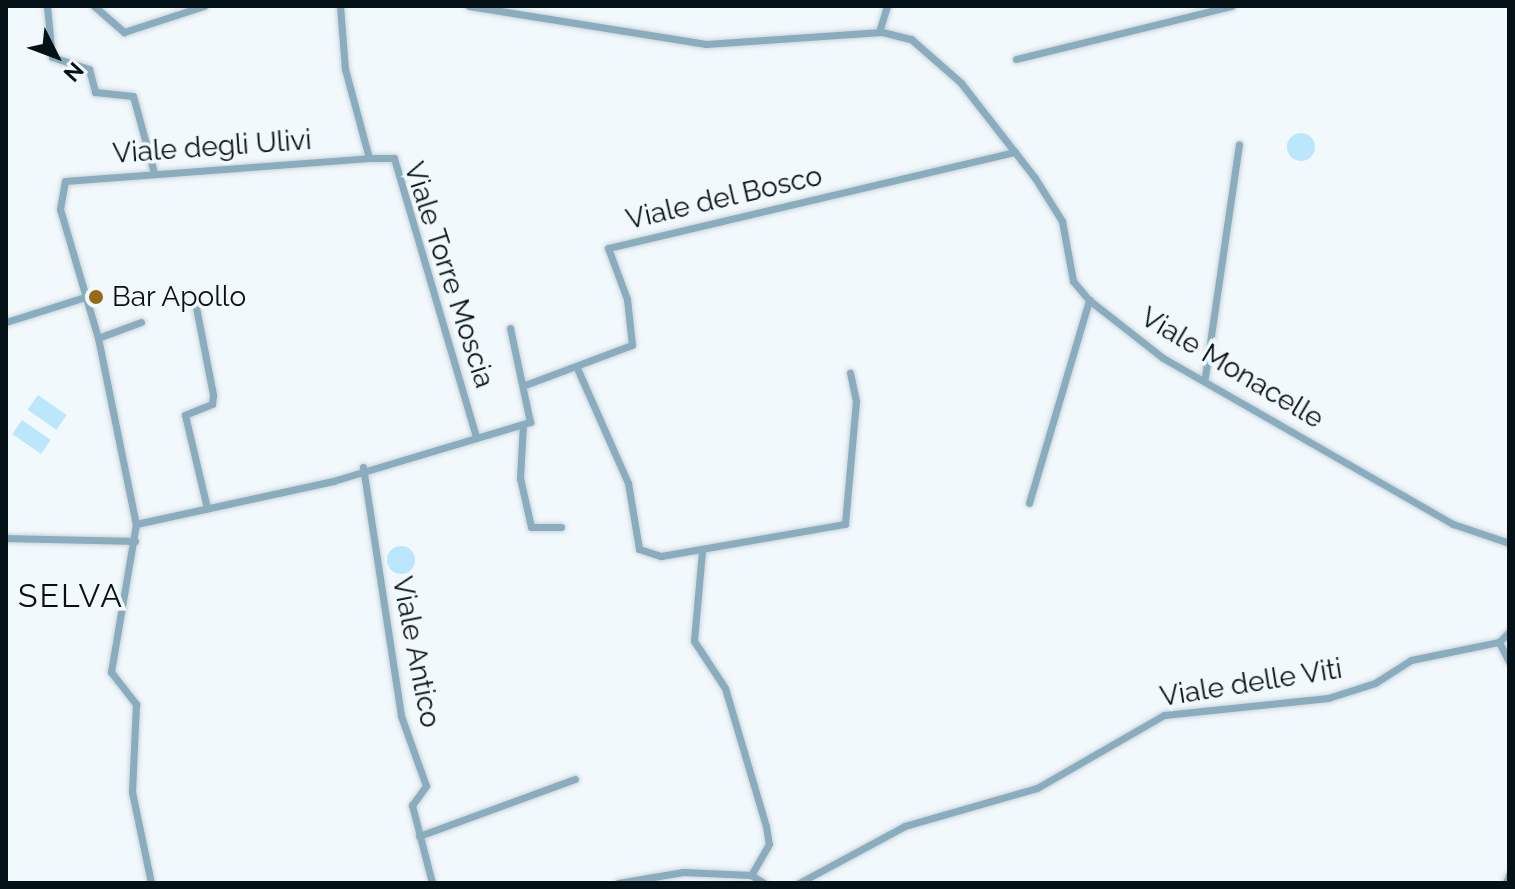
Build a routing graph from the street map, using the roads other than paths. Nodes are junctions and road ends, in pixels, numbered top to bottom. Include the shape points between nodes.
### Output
1 (47, 6) edge
2 (94, 6) edge
3 (204, 6) edge
4 (340, 6) edge
5 (469, 6) edge
6 (887, 6) edge
7 (1184, 6) edge
8 (1232, 6) edge
9 (1182, 18) junction
10 (879, 32) junction
11 (1016, 59) dead end
12 (1239, 144) dead end
13 (1015, 152) junction
14 (369, 158) junction
15 (154, 173) junction
16 (82, 298) junction
17 (1089, 300) junction
18 (195, 302) dead end
19 (6, 322) edge
20 (141, 322) dead end
21 (510, 328) dead end
22 (98, 338) junction
23 (577, 368) junction
24 (850, 373) dead end
25 (1205, 377) junction
26 (525, 385) junction
27 (523, 424) junction
28 (476, 437) junction
29 (363, 467) junction
30 (1029, 503) dead end
31 (207, 508) junction
32 (136, 524) junction
33 (561, 527) dead end
34 (6, 538) edge
35 (135, 541) junction
36 (1509, 542) edge
37 (702, 551) junction
38 (1509, 632) edge
39 (1499, 642) junction
40 (1509, 662) edge
41 (575, 779) dead end
42 (419, 836) junction
43 (751, 875) junction
44 (1509, 875) edge
45 (151, 883) edge
46 (432, 883) edge
47 (618, 883) edge
48 (764, 883) edge
49 (799, 883) edge
50 (1506, 883) edge

1 - 15 street via 52,57 89,69 95,92 137,101
2 - 3 street via 124,32
4 - 14 street, Viale Torre Moscia via 345,69
5 - 10 street via 738,46
6 - 10 street
7 - 9 street
8 - 9 street
9 - 11 street
10 - 13 street, Viale Monacelle via 930,50
12 - 25 street
13 - 17 street, Viale Monacelle via 1062,221 1073,281
13 - 23 street, Viale del Bosco via 608,248 627,299 632,345
14 - 15 street, Viale degli Ulivi
14 - 28 street, Viale Torre Moscia via 394,158
15 - 16 street, Viale degli Ulivi via 60,186
16 - 19 street
16 - 22 street
17 - 25 street, Viale Monacelle via 1163,358
17 - 30 street
18 - 31 street via 212,404 185,415
20 - 22 street
21 - 26 street
22 - 32 street
23 - 26 street, Viale del Bosco
23 - 37 street via 618,456 643,556
24 - 37 street via 856,401 845,524
25 - 36 street, Viale Monacelle via 1453,524
26 - 27 street via 532,418
27 - 28 street
27 - 33 street via 520,478 531,527
28 - 29 street
29 - 31 street
29 - 42 street, Viale Antico via 401,716 426,786 412,805
31 - 32 street
32 - 35 street
34 - 35 street
35 - 45 street via 111,672 136,704 132,792
37 - 43 street via 694,641 725,688 769,844
38 - 39 street
39 - 40 street
39 - 49 street, Viale delle Viti via 1411,660 1375,683 1328,698 1164,715 1037,788 923,819
41 - 42 street
42 - 46 street, Viale Antico
43 - 47 street via 683,872
43 - 48 street
44 - 50 street

